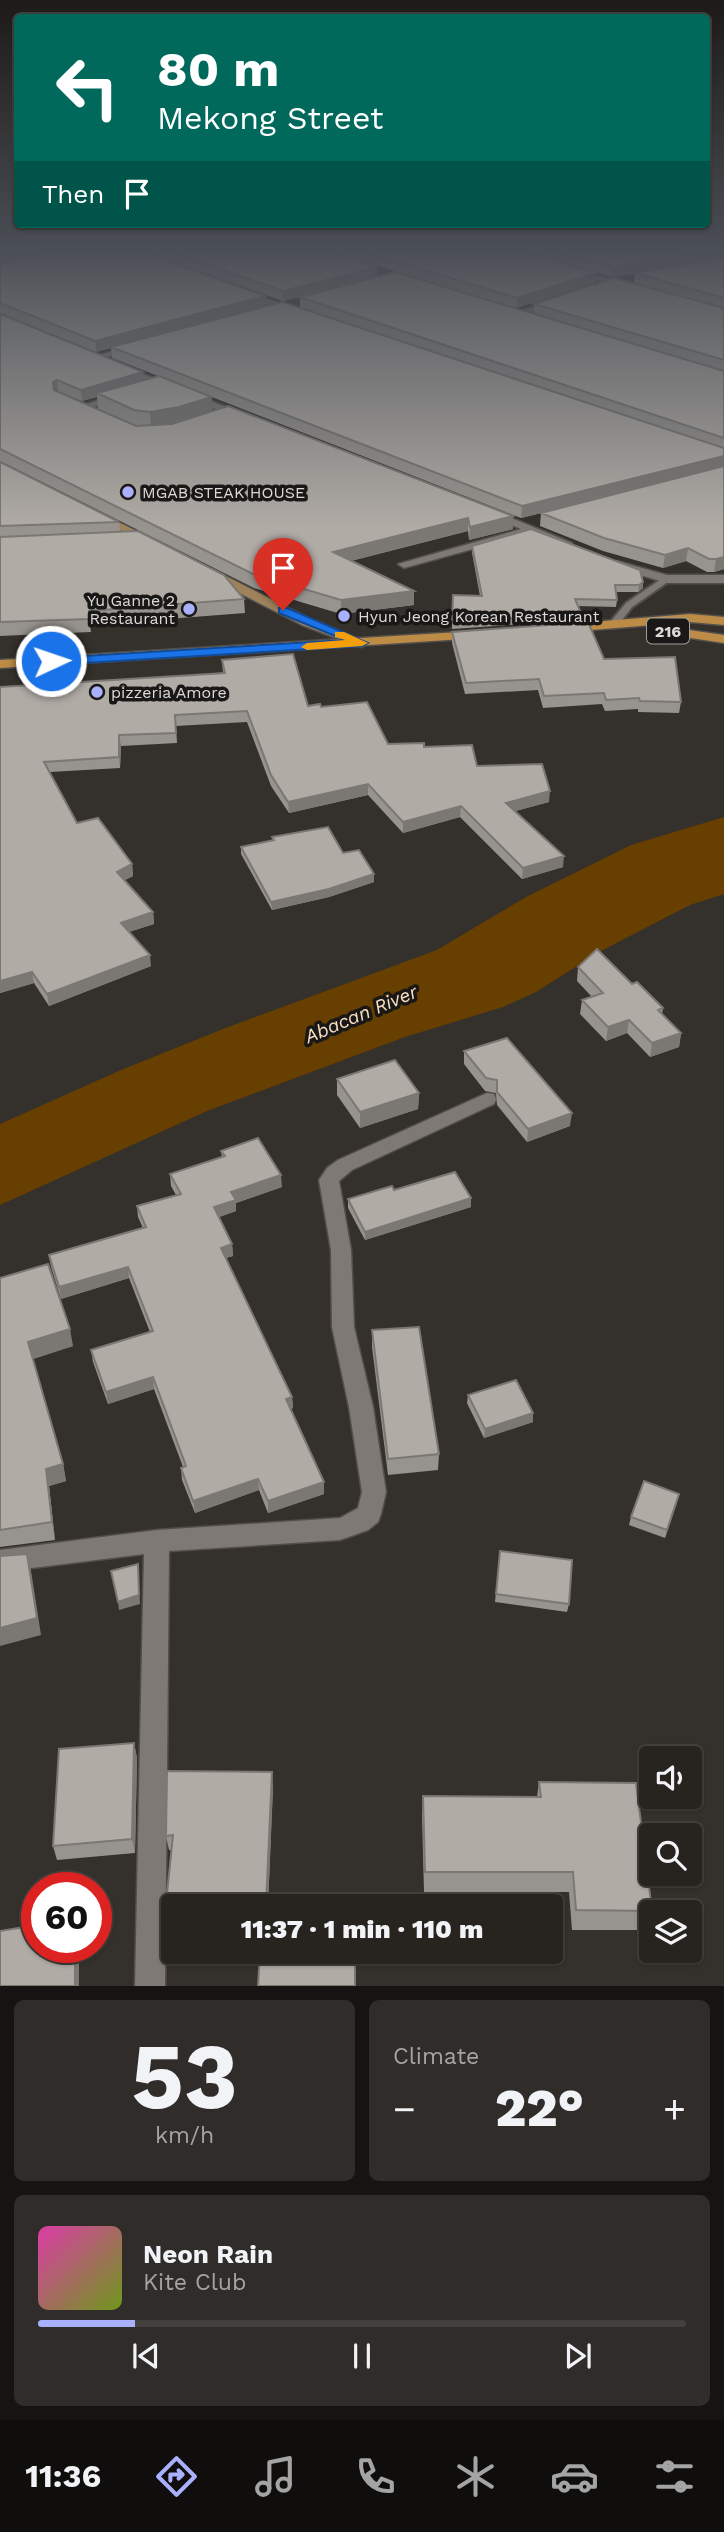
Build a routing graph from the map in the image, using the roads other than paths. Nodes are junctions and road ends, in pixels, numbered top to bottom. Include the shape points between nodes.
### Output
1 (148, 343) edge
2 (82, 353) edge
3 (94, 358) junction
4 (162, 384) junction
5 (149, 388) edge
6 (135, 392) edge
7 (70, 402) edge
8 (82, 407) junction
9 (93, 412) edge
10 (230, 412) junction
11 (216, 416) edge
12 (250, 419) edge
13 (85, 509) edge
14 (485, 511) edge
15 (529, 525) junction
16 (146, 539) junction
17 (119, 540) edge
18 (158, 546) edge
19 (577, 548) edge
20 (606, 561) edge
21 (404, 564) dead end
22 (195, 565) edge
23 (667, 579) junction
24 (724, 579) edge
25 (724, 621) edge
26 (612, 626) junction
27 (554, 629) edge
28 (485, 634) edge
29 (724, 639) edge
30 (362, 643) junction
31 (0, 664) edge
32 (487, 1099) dead end
33 (157, 1541) junction
34 (0, 1561) edge
35 (150, 1986) edge

1 - 3 street
2 - 3 street
3 - 4 street
4 - 5 street
4 - 10 street
6 - 8 street
7 - 8 street
8 - 9 street
10 - 11 street
10 - 12 street
13 - 16 street
14 - 15 street
15 - 19 street
15 - 21 street via 461,550
16 - 17 street
16 - 18 street
20 - 23 street
22 - 30 street via 306,622
23 - 24 street
23 - 26 lane via 629,605
25 - 26 main road, 216 via 690,618
26 - 27 main road, 216
26 - 29 main road, 216
28 - 30 main road
30 - 31 main road
32 - 33 street via 358,1159 329,1180 341,1250 343,1327 374,1492 369,1514 340,1529
33 - 34 street
33 - 35 street

